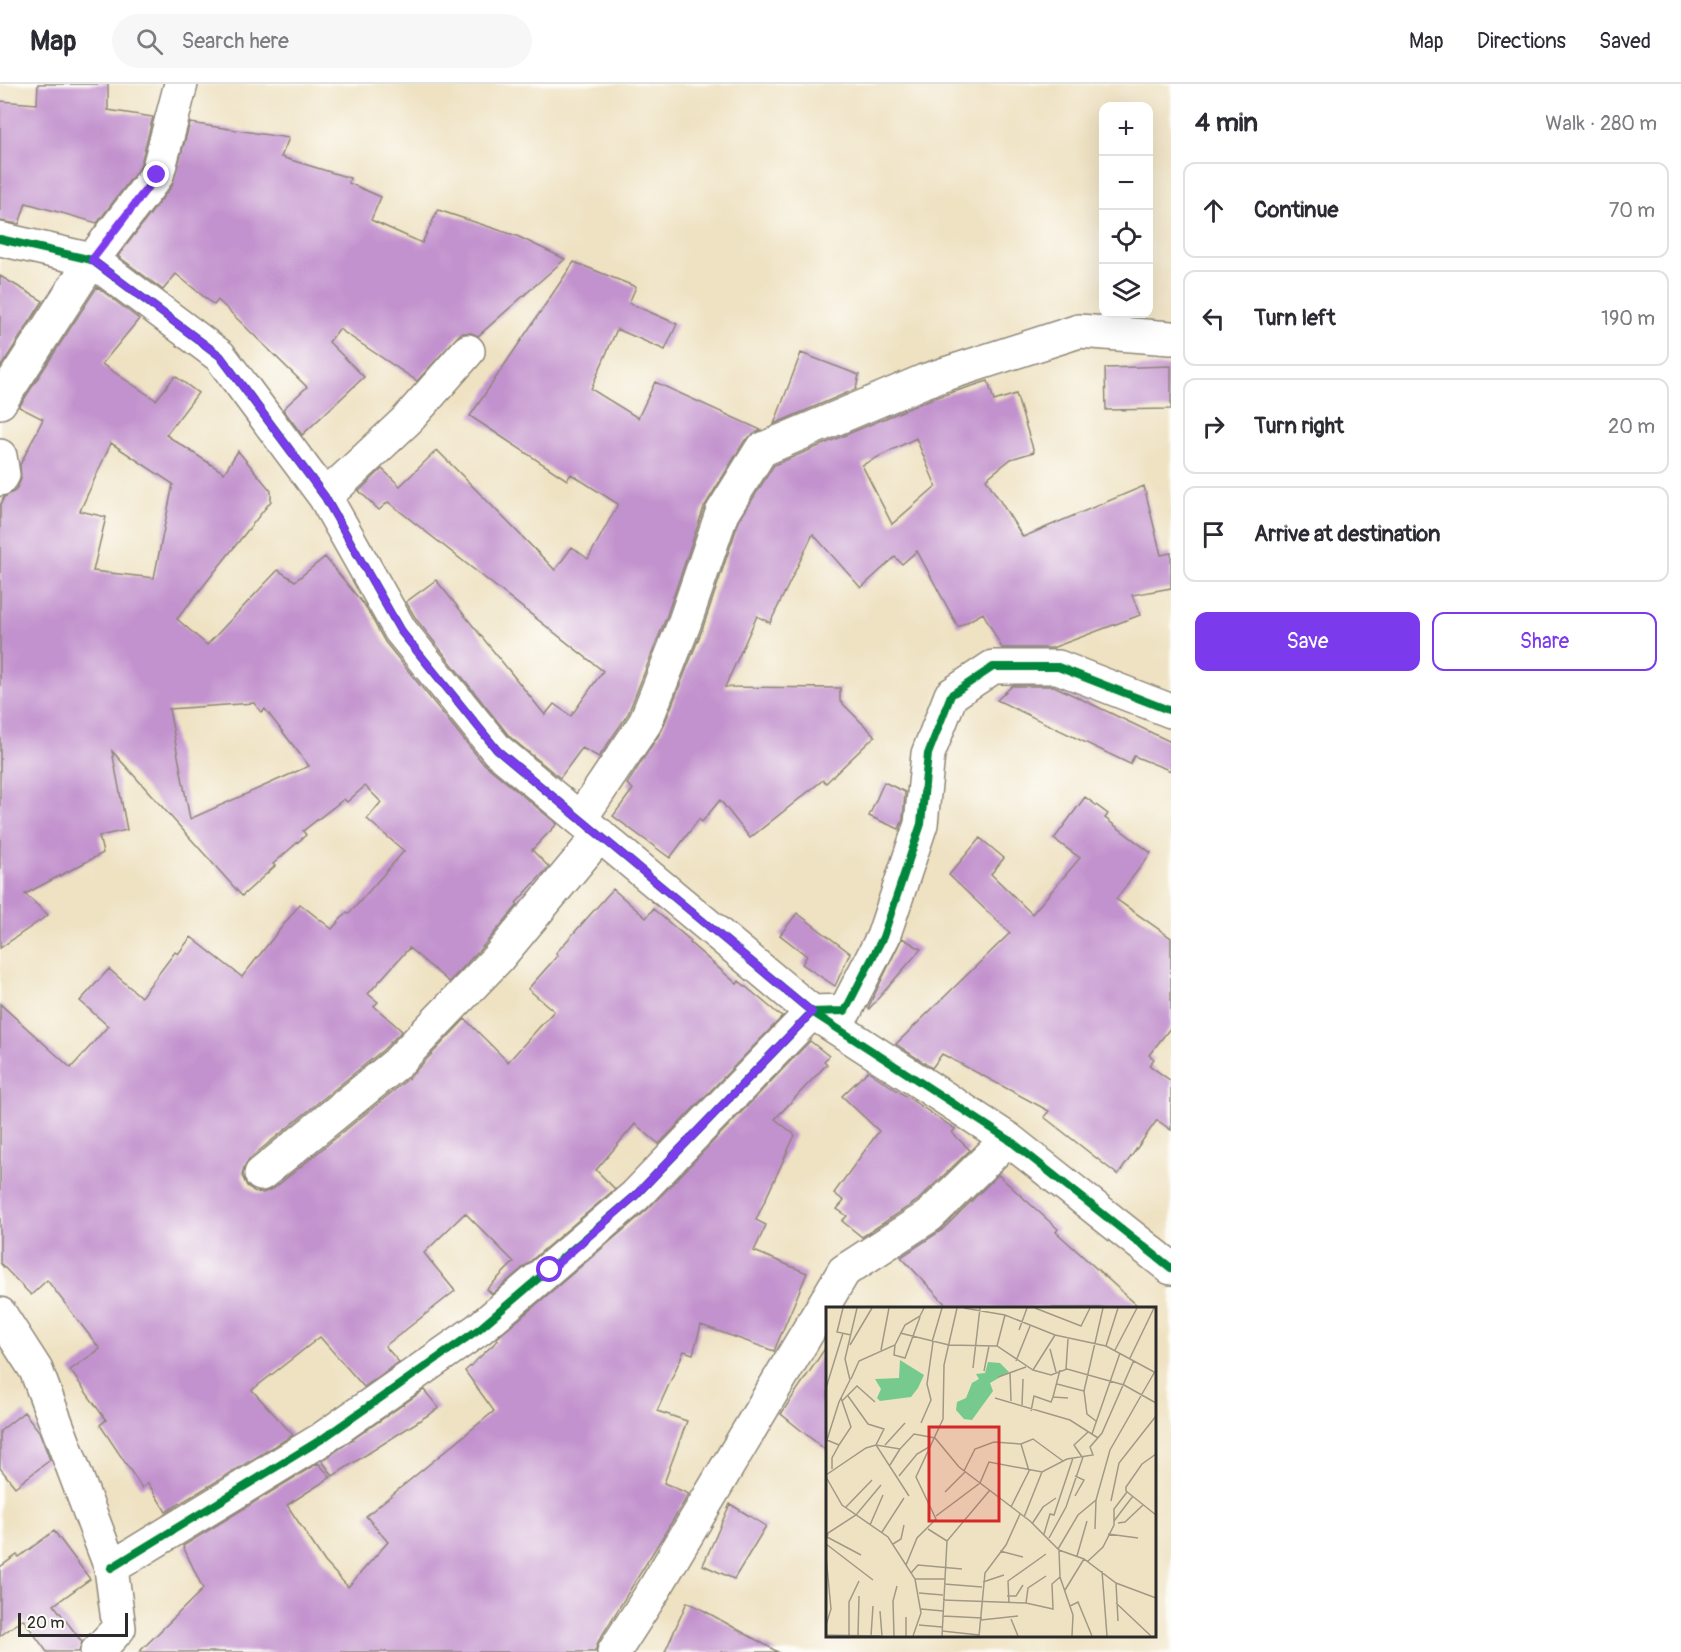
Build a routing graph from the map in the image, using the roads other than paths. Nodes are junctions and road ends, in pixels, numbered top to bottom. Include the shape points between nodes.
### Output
1 (181, 84) edge
2 (0, 239) edge
3 (92, 260) junction
4 (1171, 338) edge
5 (468, 351) dead end
6 (0, 402) edge
7 (0, 456) edge
8 (0, 479) edge
9 (325, 497) junction
10 (1171, 711) edge
11 (590, 827) junction
12 (812, 1012) junction
13 (1008, 1139) junction
14 (261, 1174) dead end
15 (1171, 1268) edge
16 (0, 1314) edge
17 (111, 1568) junction
18 (97, 1652) edge
19 (614, 1652) edge

1 - 3 street via 157,175
2 - 3 street
3 - 6 street
3 - 9 street via 220,356
4 - 11 street via 1079,331 924,381 760,450 722,513 645,723
5 - 9 street via 407,420
7 - 8 street
9 - 11 street via 400,630 497,750
10 - 12 street via 1058,667 993,667 951,695 928,754 921,824 883,937 845,1011
11 - 12 street
11 - 14 street via 498,958 396,1064
12 - 13 street
12 - 17 street via 635,1196 479,1329 322,1439
13 - 15 street
13 - 19 street via 929,1216 844,1271
16 - 17 street via 36,1370
17 - 18 street via 119,1628

